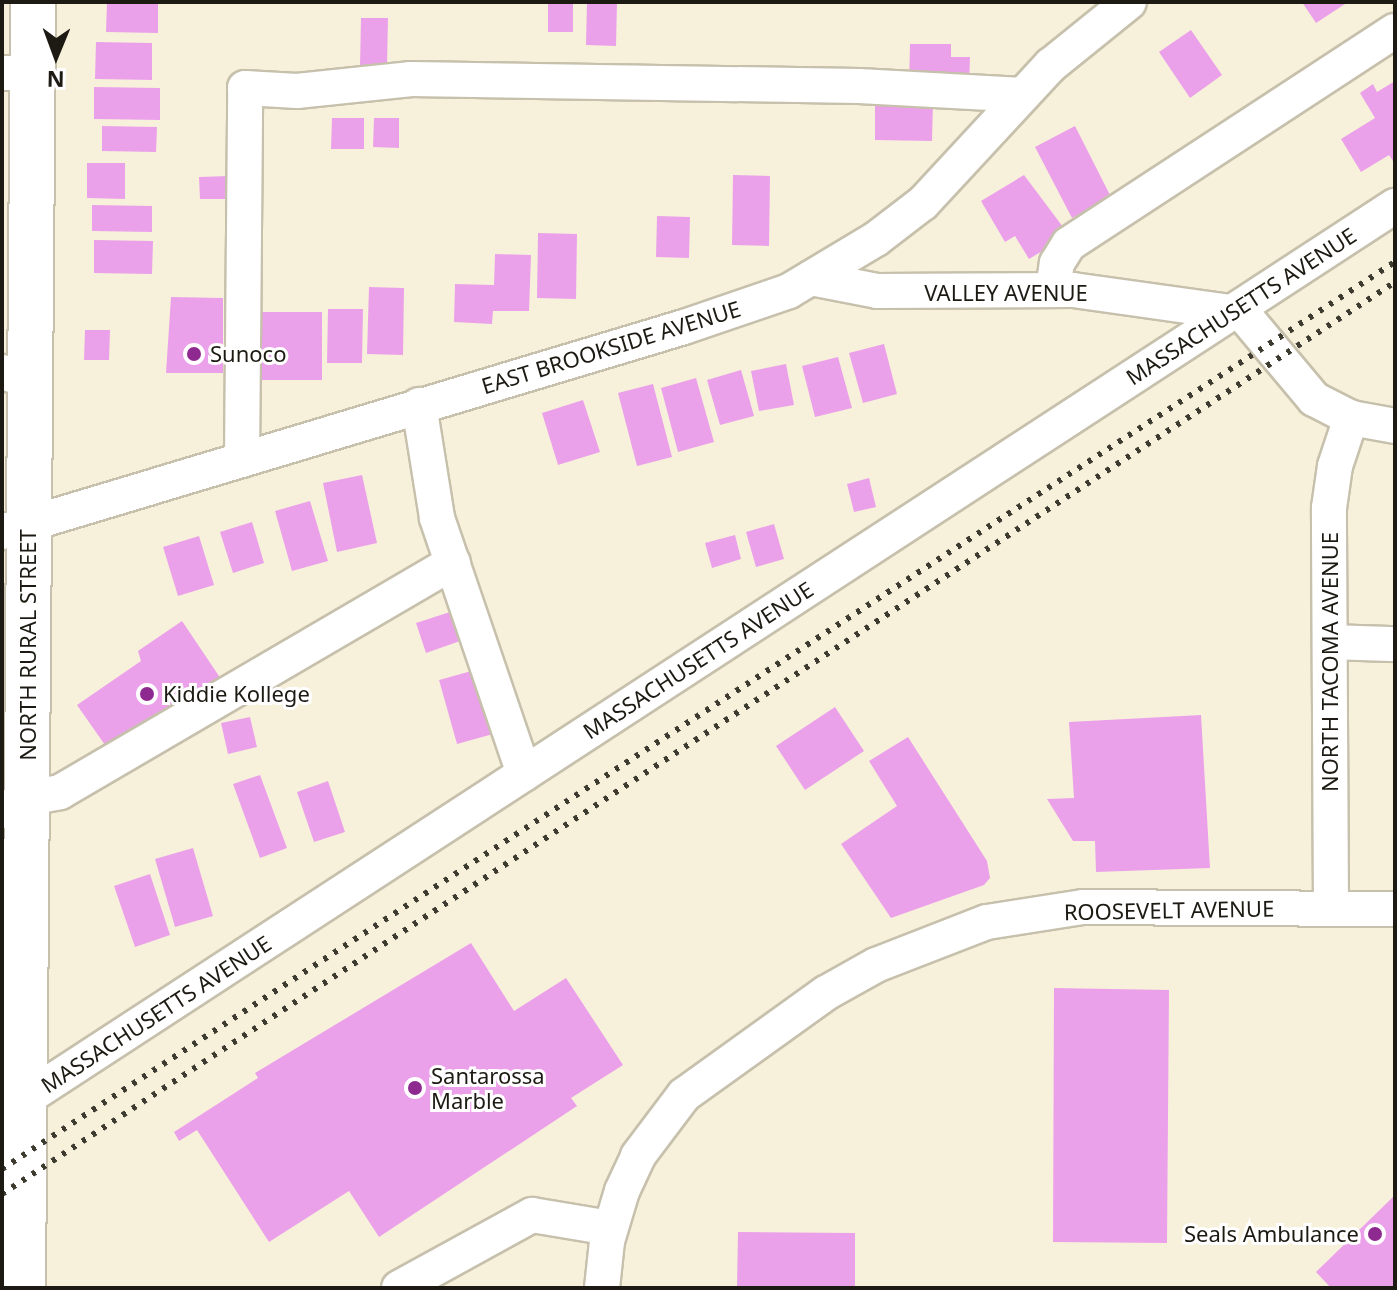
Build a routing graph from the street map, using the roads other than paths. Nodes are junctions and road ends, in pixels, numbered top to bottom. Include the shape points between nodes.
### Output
1 (33, 2) edge
2 (1129, 2) edge
3 (1395, 31) edge
4 (17, 73) edge
5 (1023, 95) junction
6 (1395, 206) edge
7 (811, 278) junction
8 (1053, 290) junction
9 (1233, 312) junction
10 (16, 376) edge
11 (419, 405) junction
12 (1351, 418) junction
13 (1395, 426) edge
14 (242, 460) junction
15 (16, 528) edge
16 (453, 562) junction
17 (1330, 642) junction
18 (1395, 644) edge
19 (524, 774) junction
20 (14, 805) edge
21 (1331, 909) junction
22 (1395, 909) edge
23 (13, 1107) edge
24 (610, 1228) junction
25 (23, 1288) edge
26 (399, 1288) edge
27 (602, 1288) edge

1 - 4 main road, NORTH RURAL STREET
2 - 5 street, EAST BROOKSIDE AVENUE via 1076,42
3 - 8 street via 1069,244 1057,263
4 - 10 main road, NORTH RURAL STREET
5 - 7 street, EAST BROOKSIDE AVENUE via 923,203
5 - 14 street via 859,86 411,79 297,91 245,88
6 - 9 street, MASSACHUSETTS AVENUE
7 - 8 street, VALLEY AVENUE via 877,291
7 - 11 street, EAST BROOKSIDE AVENUE via 726,314
8 - 9 street, VALLEY AVENUE
9 - 12 street, VALLEY AVENUE via 1252,320 1314,399
9 - 19 street, MASSACHUSETTS AVENUE
10 - 15 main road, NORTH RURAL STREET
11 - 14 street, EAST BROOKSIDE AVENUE
11 - 16 street via 437,518
12 - 13 street, VALLEY AVENUE
12 - 17 street, NORTH TACOMA AVENUE via 1330,493
14 - 15 street, EAST BROOKSIDE AVENUE
15 - 20 main road, NORTH RURAL STREET
16 - 19 street
16 - 20 street via 60,792
17 - 18 street
17 - 21 street, NORTH TACOMA AVENUE
19 - 23 street, MASSACHUSETTS AVENUE
20 - 23 main road, NORTH RURAL STREET
21 - 22 street, ROOSEVELT AVENUE
21 - 24 street, ROOSEVELT AVENUE via 1083,907 987,922 930,941 846,981 684,1095 638,1156
23 - 25 main road, NORTH RURAL STREET
24 - 26 street via 532,1215
24 - 27 street, ROOSEVELT AVENUE

